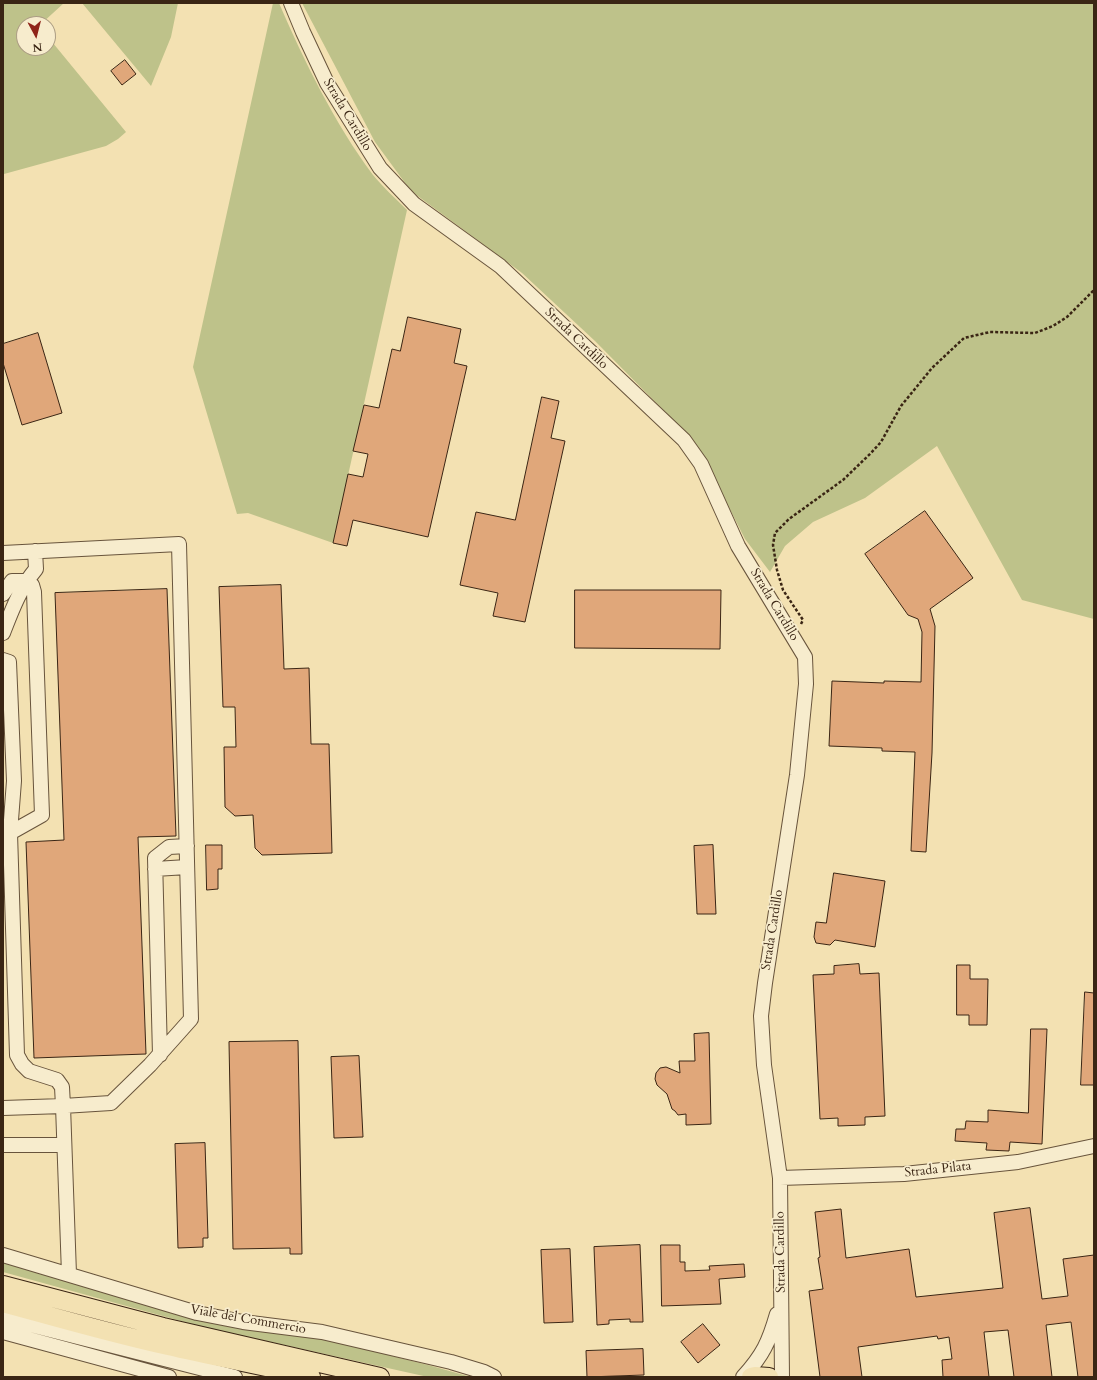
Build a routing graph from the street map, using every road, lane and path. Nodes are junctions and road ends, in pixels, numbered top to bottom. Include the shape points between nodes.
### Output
1 (291, 3) edge
2 (1094, 290) edge
3 (35, 551) junction
4 (3, 553) edge
5 (26, 581) junction
6 (3, 594) edge
7 (3, 633) edge
8 (794, 639) junction
9 (3, 660) edge
10 (8, 781) edge
11 (10, 833) junction
12 (187, 846) junction
13 (187, 868) junction
14 (155, 869) junction
15 (160, 1055) junction
16 (62, 1106) junction
17 (3, 1108) edge
18 (3, 1145) edge
19 (64, 1145) junction
20 (1094, 1146) edge
21 (780, 1178) junction
22 (3, 1255) edge
23 (69, 1274) junction
24 (3, 1285) edge
25 (781, 1298) junction
26 (3, 1303) edge
27 (3, 1318) edge
28 (3, 1332) edge
29 (169, 1377) edge
30 (235, 1377) edge
31 (311, 1377) edge
32 (380, 1377) edge
33 (494, 1377) edge
34 (743, 1377) edge
35 (751, 1377) edge
36 (769, 1377) edge
37 (782, 1377) edge

1 - 8 street, Strada Cardillo via 327,83 380,168 414,204 500,266 684,440 701,464 738,546
2 - 8 path via 1067,317 1035,333 990,332 964,338 932,368 901,406 881,442 871,453 844,480 789,519 775,533 773,545 783,590 803,620
3 - 4 street
3 - 5 street via 36,569
3 - 12 street via 179,544
5 - 6 street via 12,581
5 - 7 street
5 - 11 street via 32,585 34,592 42,815
8 - 21 street, Strada Cardillo via 805,657 806,684 796,775 761,1016 764,1065
9 - 10 street via 9,662
10 - 11 street
11 - 16 street via 17,1055 29,1071 57,1080 62,1087
12 - 13 street
12 - 14 street via 169,847 155,858
13 - 14 street
13 - 15 street via 192,1019
14 - 15 street
15 - 16 street via 111,1103
16 - 17 street
16 - 19 street
18 - 19 street
19 - 23 street
20 - 21 street, Strada Pilata via 1018,1162 904,1174
21 - 25 street, Strada Cardillo
22 - 23 street, Viale del Commercio
23 - 33 street, Viale del Commercio via 197,1313 322,1332 451,1362
24 - 32 main road via 164,1327
25 - 34 street via 768,1343 756,1363
25 - 37 street, Strada Cardillo
26 - 31 main road via 168,1346
27 - 30 street
28 - 29 street
35 - 36 main road

